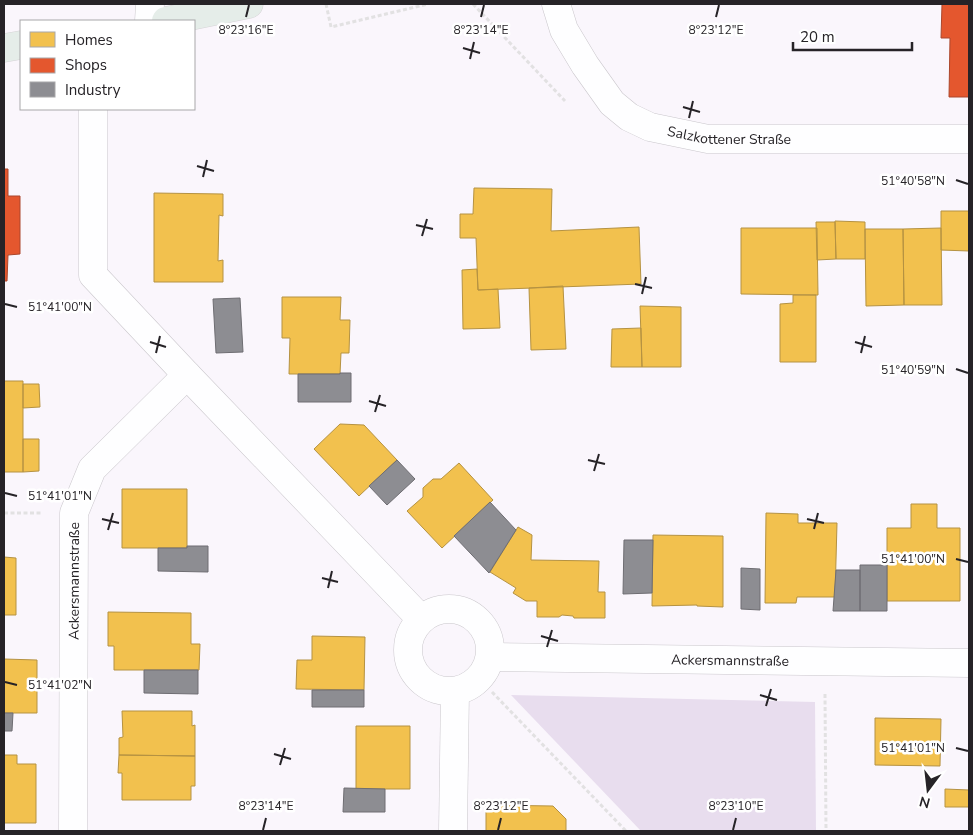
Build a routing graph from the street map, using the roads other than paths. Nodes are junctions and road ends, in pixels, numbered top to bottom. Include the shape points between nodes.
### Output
1 (150, 4) edge
2 (249, 4) edge
3 (556, 4) edge
4 (149, 20) edge
5 (171, 20) edge
6 (20, 46) edge
7 (4, 48) edge
8 (94, 110) edge
9 (969, 139) edge
10 (187, 375) junction
11 (421, 618) junction
12 (969, 663) edge
13 (474, 676) junction
14 (73, 831) edge
15 (453, 831) edge

1 - 4 street
2 - 5 main road
3 - 9 street, Salzkottener Straße via 564,30 612,103 629,117 650,127 708,139
6 - 7 main road
8 - 10 street via 93,275
10 - 11 street
10 - 14 street, Ackersmannstraße via 92,469 74,512
11 - 13 street via 449,608 474,617 490,642
11 - 13 street, Ackersmannstraße via 410,636 407,650 417,677 437,690
12 - 13 street, Ackersmannstraße via 825,661
13 - 15 street

